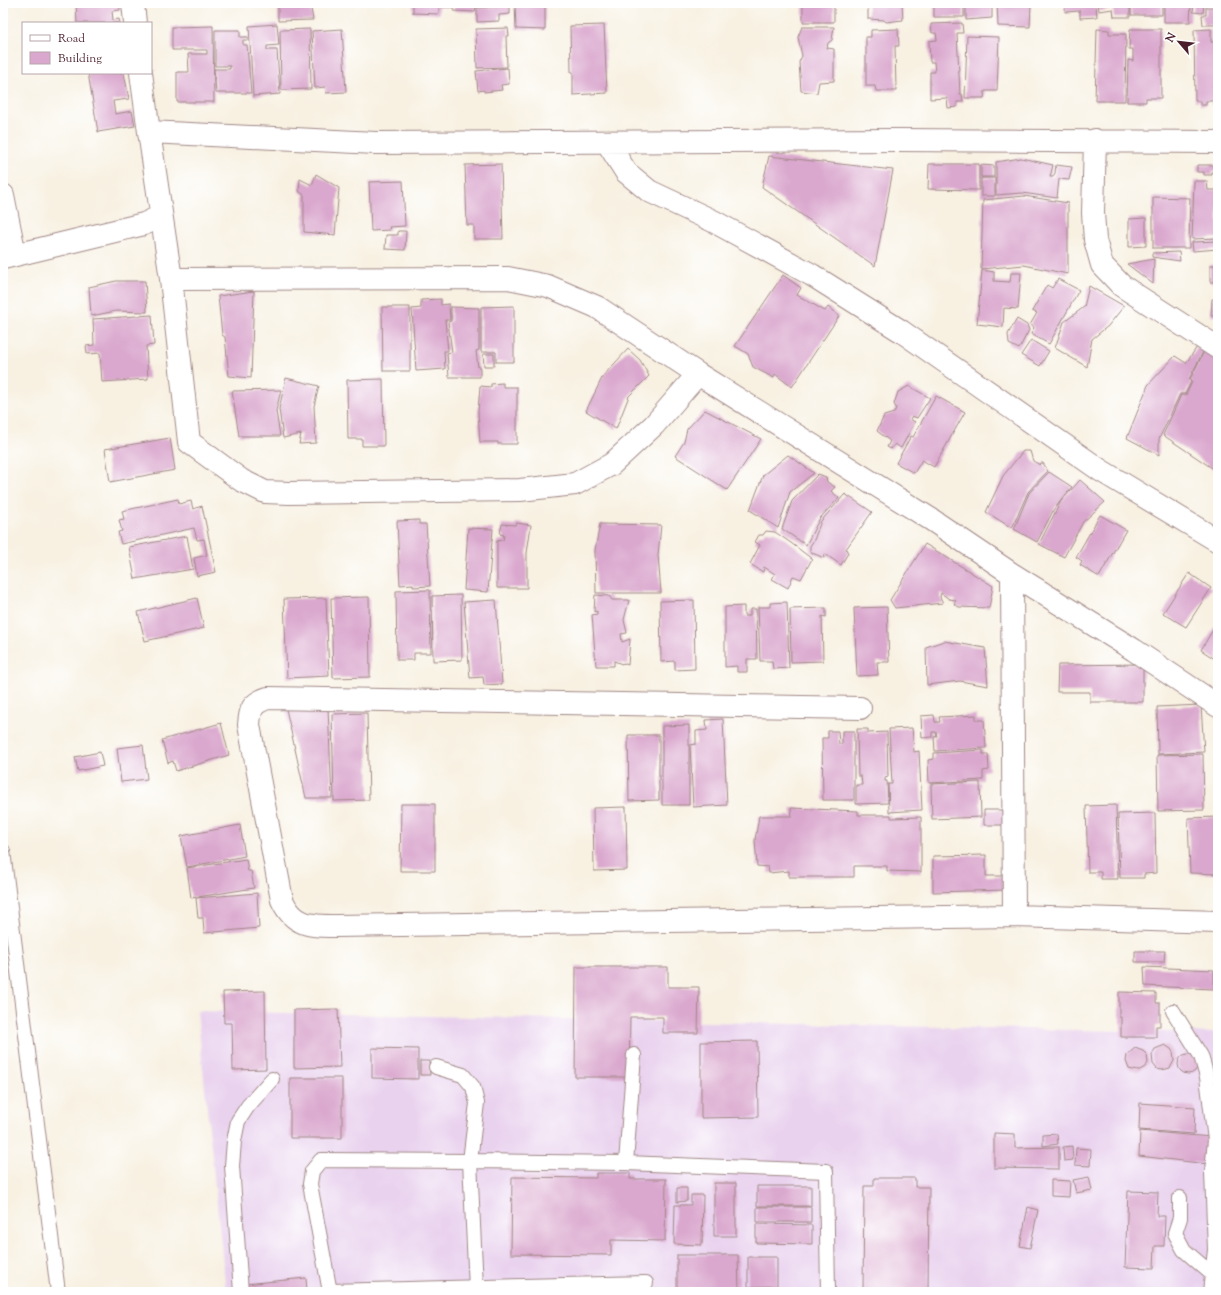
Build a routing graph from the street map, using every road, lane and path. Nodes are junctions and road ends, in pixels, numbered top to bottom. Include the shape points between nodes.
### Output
1 (133, 3) edge
2 (135, 22) edge
3 (141, 74) edge
4 (149, 132) junction
5 (1095, 140) junction
6 (606, 142) junction
7 (1218, 142) edge
8 (3, 195) edge
9 (161, 216) junction
10 (9, 257) edge
11 (171, 279) junction
12 (1218, 348) edge
13 (698, 374) junction
14 (1218, 541) edge
15 (1012, 574) junction
16 (1218, 706) edge
17 (860, 708) dead end
18 (3, 851) edge
19 (1014, 916) junction
20 (1218, 922) edge
21 (1173, 1010) dead end
22 (634, 1055) dead end
23 (436, 1067) dead end
24 (272, 1079) dead end
25 (470, 1161) junction
26 (626, 1163) junction
27 (1180, 1198) dead end
28 (1217, 1250) edge
29 (1212, 1275) junction
30 (646, 1283) dead end
31 (476, 1288) junction
32 (58, 1292) edge
33 (241, 1292) edge
34 (330, 1292) edge
35 (828, 1292) edge
36 (1210, 1292) edge

1 - 2 street
3 - 4 street
4 - 6 street via 376,143
4 - 9 street
5 - 6 street
5 - 7 street
5 - 12 street via 1093,213 1095,240 1102,265 1122,286
6 - 14 street via 626,172 649,191 713,221 812,275 901,331 1100,470
8 - 10 street
9 - 10 street via 144,224
9 - 11 street
11 - 13 street via 515,279 548,286 597,307
11 - 13 street via 189,442 241,480 265,492 520,490 575,484 612,464 654,425
13 - 15 street via 932,520
15 - 16 street
15 - 19 street
17 - 19 street via 268,698 258,701 250,711 249,725 282,900 287,911 297,920 311,926
18 - 32 lane
19 - 20 street
21 - 28 lane via 1201,1056 1207,1077 1215,1140 1212,1172
22 - 26 lane
23 - 25 lane via 463,1075 473,1087 477,1102
24 - 33 lane via 241,1116 234,1141 232,1166
25 - 26 lane
25 - 31 lane
25 - 34 lane via 321,1160 312,1171 310,1184
26 - 35 lane via 826,1171
27 - 29 lane via 1180,1218 1175,1234 1184,1250
28 - 29 lane
29 - 36 lane
30 - 31 lane
31 - 34 lane

